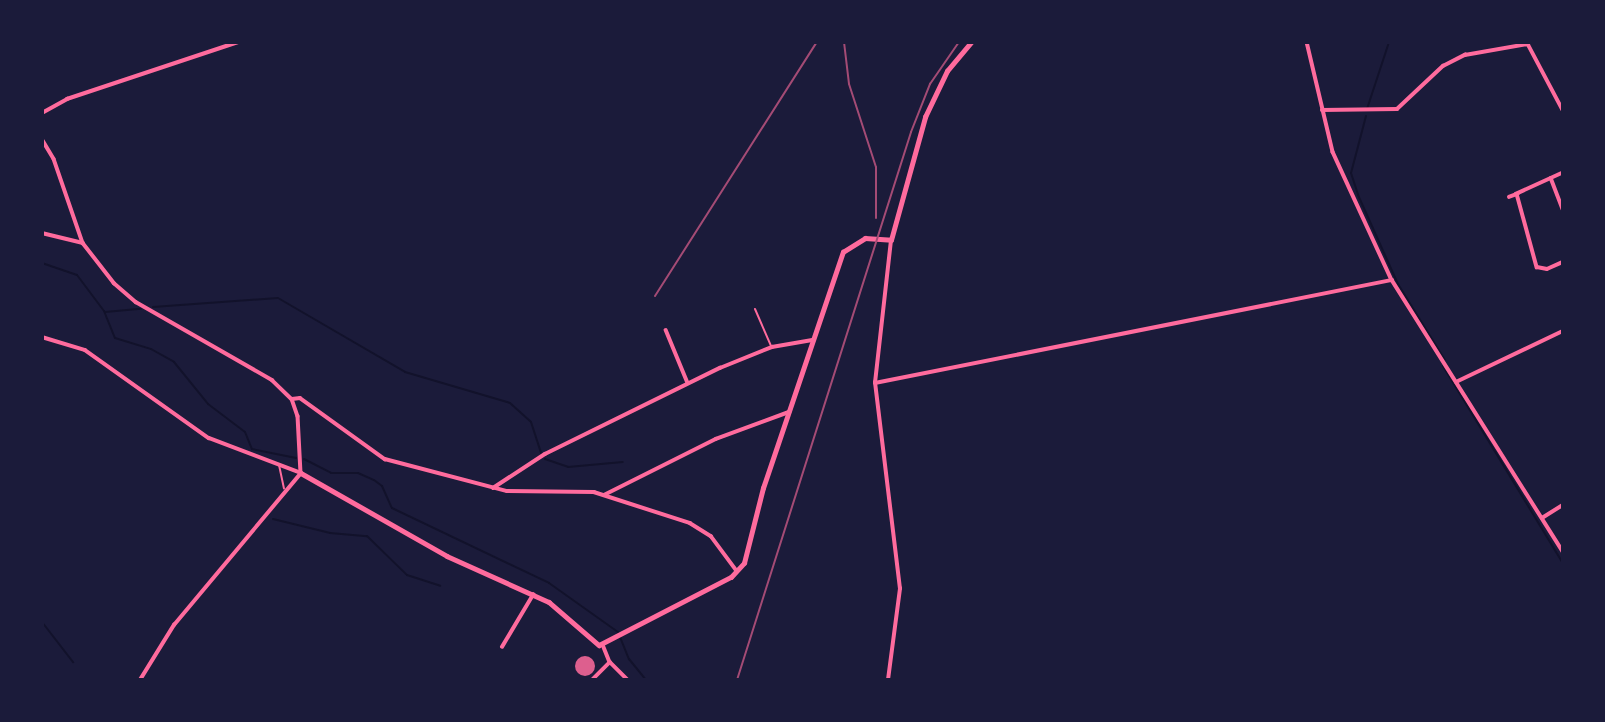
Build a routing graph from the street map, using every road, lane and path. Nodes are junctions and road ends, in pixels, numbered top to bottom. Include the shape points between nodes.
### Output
1 (238, 42) edge
2 (971, 42) edge
3 (1307, 42) edge
4 (1528, 43) edge
5 (1322, 110) junction
6 (1563, 110) edge
7 (42, 114) edge
8 (42, 139) edge
9 (1563, 173) edge
10 (1551, 178) junction
11 (1517, 194) junction
12 (1510, 197) dead end
13 (1563, 209) edge
14 (42, 233) edge
15 (891, 240) junction
16 (83, 243) junction
17 (1563, 261) edge
18 (1392, 281) junction
19 (755, 309) dead end
20 (666, 330) dead end
21 (1563, 331) edge
22 (42, 337) edge
23 (813, 340) junction
24 (772, 347) junction
25 (688, 383) junction
26 (875, 383) junction
27 (1456, 383) junction
28 (292, 399) junction
29 (789, 412) junction
30 (278, 464) junction
31 (301, 473) junction
32 (285, 488) junction
33 (493, 489) junction
34 (604, 495) junction
35 (1563, 505) edge
36 (1542, 518) junction
37 (1563, 552) edge
38 (737, 571) junction
39 (533, 594) junction
40 (603, 645) junction
41 (502, 647) dead end
42 (610, 662) junction
43 (140, 680) edge
44 (592, 680) edge
45 (628, 680) edge
46 (888, 680) edge

1 - 7 street via 67,99
2 - 15 street via 947,71 925,117
3 - 5 street
4 - 5 street via 1454,61 1397,109
4 - 6 street
5 - 18 street via 1333,152
8 - 16 street via 54,159
9 - 10 street
10 - 11 street
10 - 13 street
11 - 12 street
11 - 17 street via 1536,267 1547,269
14 - 16 street
15 - 23 street via 865,238 842,252
15 - 26 street
16 - 28 street via 136,302 272,380
18 - 26 street
18 - 27 street
19 - 24 lane
20 - 25 street
21 - 27 street
22 - 30 street via 85,350 209,438
23 - 24 street
23 - 29 street
24 - 25 street
25 - 33 street via 545,454
26 - 46 street via 900,589
27 - 36 street
28 - 31 street via 298,416
28 - 33 street via 300,398 385,459
29 - 34 street via 716,439
29 - 38 street via 751,541
30 - 31 street
30 - 32 lane
31 - 32 street
31 - 39 street via 447,556
32 - 43 street via 174,625
33 - 34 street
34 - 38 street via 690,523 711,536
35 - 36 street
36 - 37 street
38 - 40 street
39 - 40 street
39 - 41 street
40 - 42 street
42 - 44 street
42 - 45 street

